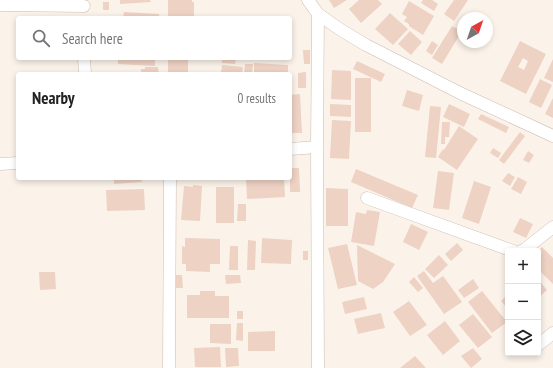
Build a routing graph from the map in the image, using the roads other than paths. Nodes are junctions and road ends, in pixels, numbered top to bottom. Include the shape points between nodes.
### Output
1 (308, 0) edge
2 (0, 5) edge
3 (84, 8) edge
4 (318, 14) junction
5 (84, 60) edge
6 (85, 72) edge
7 (553, 136) edge
8 (316, 147) junction
9 (292, 149) edge
10 (16, 163) edge
11 (0, 164) edge
12 (170, 180) edge
13 (367, 198) dead end
14 (553, 227) edge
15 (505, 248) edge
16 (527, 248) edge
17 (553, 333) edge
18 (541, 343) edge
19 (169, 368) edge
20 (318, 368) edge

1 - 4 street
2 - 3 street
4 - 7 street via 366,45 462,94
4 - 8 street
5 - 6 street
8 - 9 street
8 - 20 street
10 - 11 street
12 - 19 street
13 - 15 street
14 - 16 street
17 - 18 street

